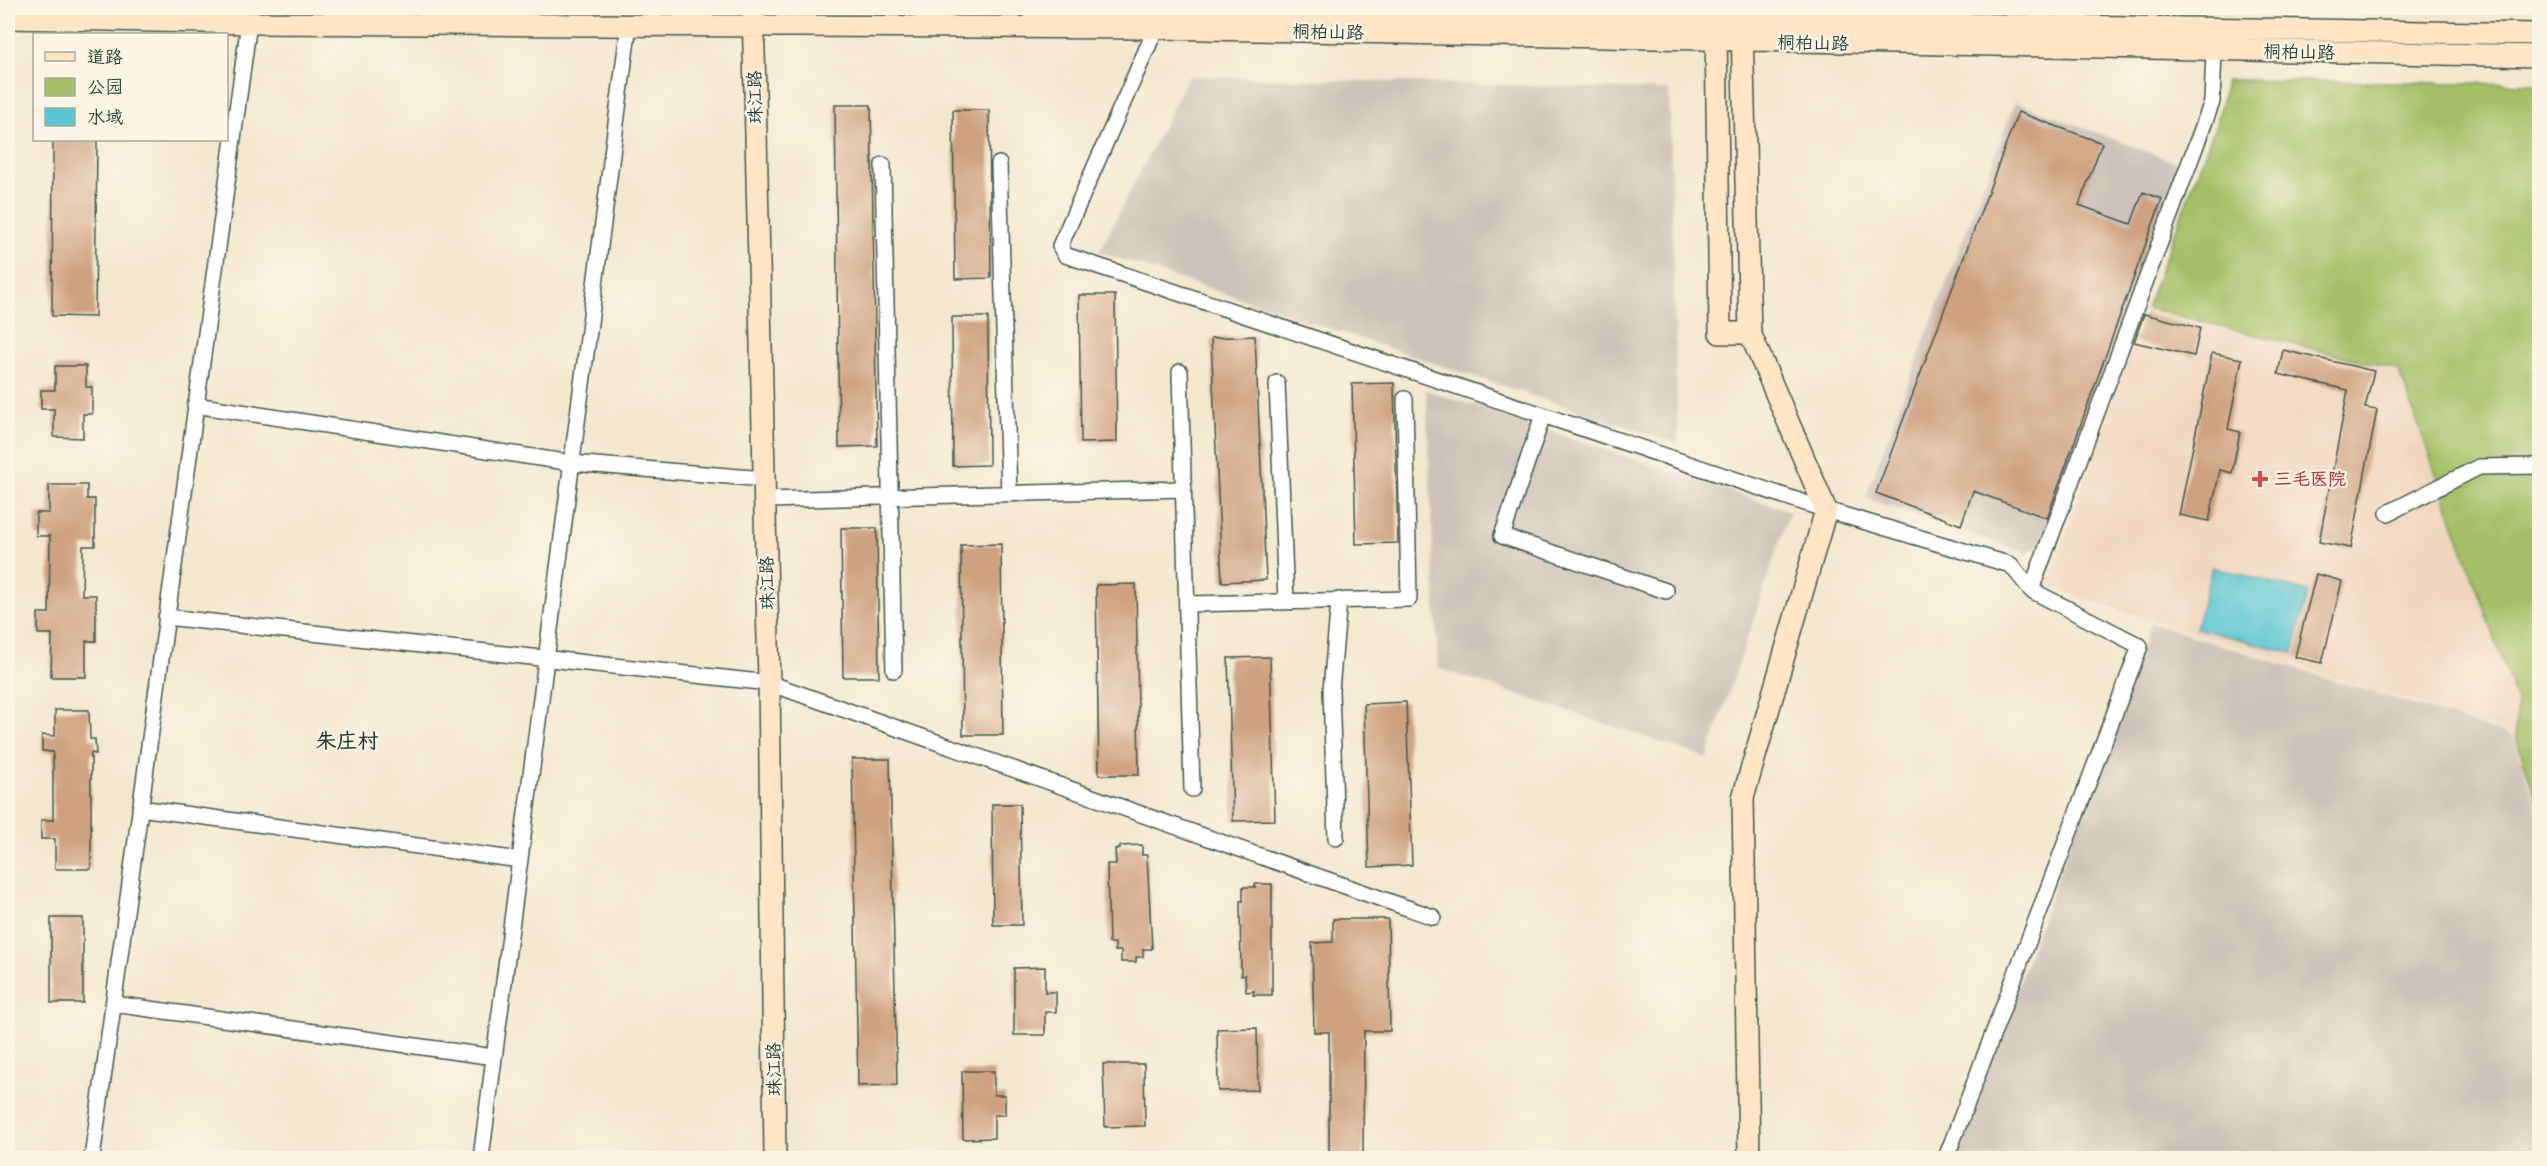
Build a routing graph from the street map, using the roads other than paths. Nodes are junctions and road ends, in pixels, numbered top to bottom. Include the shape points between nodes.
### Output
1 (1030, 8) edge
2 (1716, 13) edge
3 (1741, 13) edge
4 (753, 16) edge
5 (8, 18) edge
6 (249, 23) junction
7 (629, 24) junction
8 (1156, 28) junction
9 (2540, 34) edge
10 (1716, 40) junction
11 (1742, 41) junction
12 (2214, 51) junction
13 (2540, 56) edge
14 (999, 164) dead end
15 (883, 165) dead end
16 (1750, 333) junction
17 (1180, 372) dead end
18 (1277, 383) dead end
19 (1405, 399) dead end
20 (195, 405) junction
21 (1543, 415) junction
22 (572, 463) junction
23 (2540, 466) edge
24 (1184, 489) junction
25 (765, 490) junction
26 (1009, 494) junction
27 (891, 497) junction
28 (1826, 510) junction
29 (2388, 513) dead end
30 (2031, 590) junction
31 (1666, 591) dead end
32 (1339, 600) junction
33 (1286, 601) junction
34 (1187, 604) junction
35 (166, 617) junction
36 (546, 661) junction
37 (894, 670) dead end
38 (769, 684) junction
39 (1192, 789) dead end
40 (140, 808) junction
41 (1336, 838) dead end
42 (520, 860) junction
43 (1433, 917) dead end
44 (114, 1004) junction
45 (494, 1056) junction
46 (92, 1158) edge
47 (481, 1158) edge
48 (775, 1158) edge
49 (1749, 1158) edge
50 (1946, 1158) edge

1 - 2 street, 桐柏山路
2 - 3 street, 桐柏山路
2 - 10 street
3 - 9 street, 桐柏山路
3 - 11 street
4 - 7 street, 桐柏山路
4 - 8 street, 桐柏山路
4 - 25 street, 珠江路
5 - 6 street, 桐柏山路
6 - 7 street, 桐柏山路
6 - 20 street
7 - 22 street
8 - 10 street, 桐柏山路
8 - 21 street via 1060,246 1065,255
10 - 11 street, 桐柏山路
10 - 16 street via 1720,333
11 - 12 street, 桐柏山路
11 - 16 street
12 - 13 street, 桐柏山路
12 - 30 street via 2212,102
14 - 26 street
15 - 27 street
16 - 28 street
17 - 24 street
18 - 33 street
19 - 32 street via 1409,598
20 - 22 street
20 - 35 street
21 - 28 street
21 - 31 street via 1502,536
22 - 25 street
22 - 36 street
23 - 29 street via 2479,467
24 - 26 street
24 - 34 street
25 - 27 street
25 - 38 street, 珠江路
26 - 27 street
27 - 37 street
28 - 30 street via 2011,565
28 - 49 street via 1743,798
30 - 50 street via 2140,646
32 - 33 street
32 - 41 street via 1331,690
33 - 34 street
34 - 39 street
35 - 36 street
35 - 40 street
36 - 38 street
36 - 42 street
38 - 43 street
38 - 48 street, 珠江路
40 - 42 street
40 - 44 street
42 - 45 street
44 - 45 street
44 - 46 street
45 - 47 street

